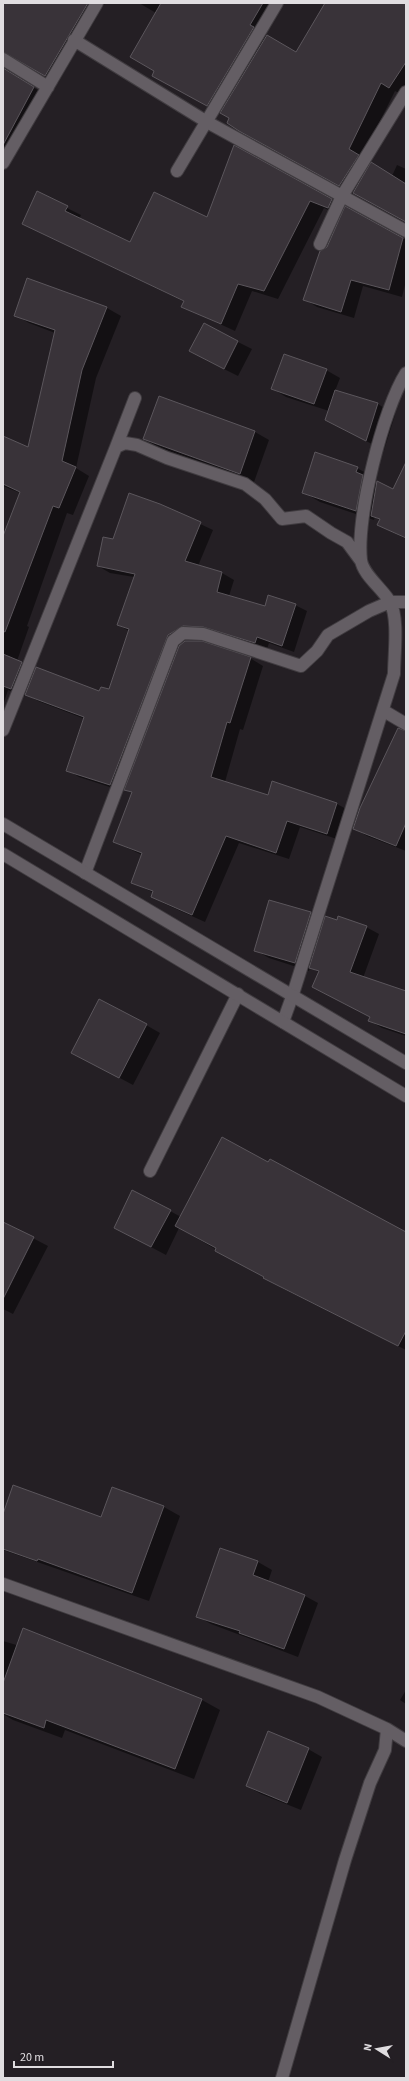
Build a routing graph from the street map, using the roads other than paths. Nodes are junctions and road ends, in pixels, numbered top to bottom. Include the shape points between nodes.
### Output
1 (97, 3) edge
2 (277, 3) edge
3 (74, 40) junction
4 (3, 59) edge
5 (48, 87) junction
6 (406, 92) edge
7 (207, 122) junction
8 (3, 163) edge
9 (177, 171) dead end
10 (342, 196) junction
11 (406, 231) edge
12 (320, 244) dead end
13 (406, 373) edge
14 (135, 398) dead end
15 (116, 447) junction
16 (361, 561) junction
17 (390, 602) junction
18 (406, 602) edge
19 (384, 711) junction
20 (406, 724) edge
21 (3, 730) edge
22 (3, 824) edge
23 (3, 854) edge
24 (85, 873) junction
25 (238, 994) junction
26 (293, 994) junction
27 (283, 1022) junction
28 (406, 1063) edge
29 (406, 1096) edge
30 (150, 1171) dead end
31 (3, 1584) edge
32 (387, 1729) junction
33 (406, 1741) edge
34 (282, 2078) edge

1 - 3 street
2 - 7 street
3 - 5 street
3 - 7 street
4 - 5 street
5 - 8 street
6 - 10 street
7 - 9 street
7 - 10 street
10 - 11 street
10 - 12 street
13 - 16 street via 389,410 378,447 362,516
14 - 15 street
15 - 16 street via 126,443 138,445 167,458 244,484 264,499 282,518 306,516 347,542
15 - 21 street
16 - 17 street
17 - 18 street
17 - 19 street via 394,620 394,674
17 - 24 street via 328,635 302,666 202,634 183,632 173,641
19 - 20 street
19 - 26 street
22 - 24 street
23 - 25 street
24 - 26 street
25 - 27 street
25 - 30 street
26 - 27 street
26 - 28 street
27 - 29 street
31 - 32 street via 318,1697
32 - 33 street
32 - 34 street via 385,1750 370,1782 345,1860

